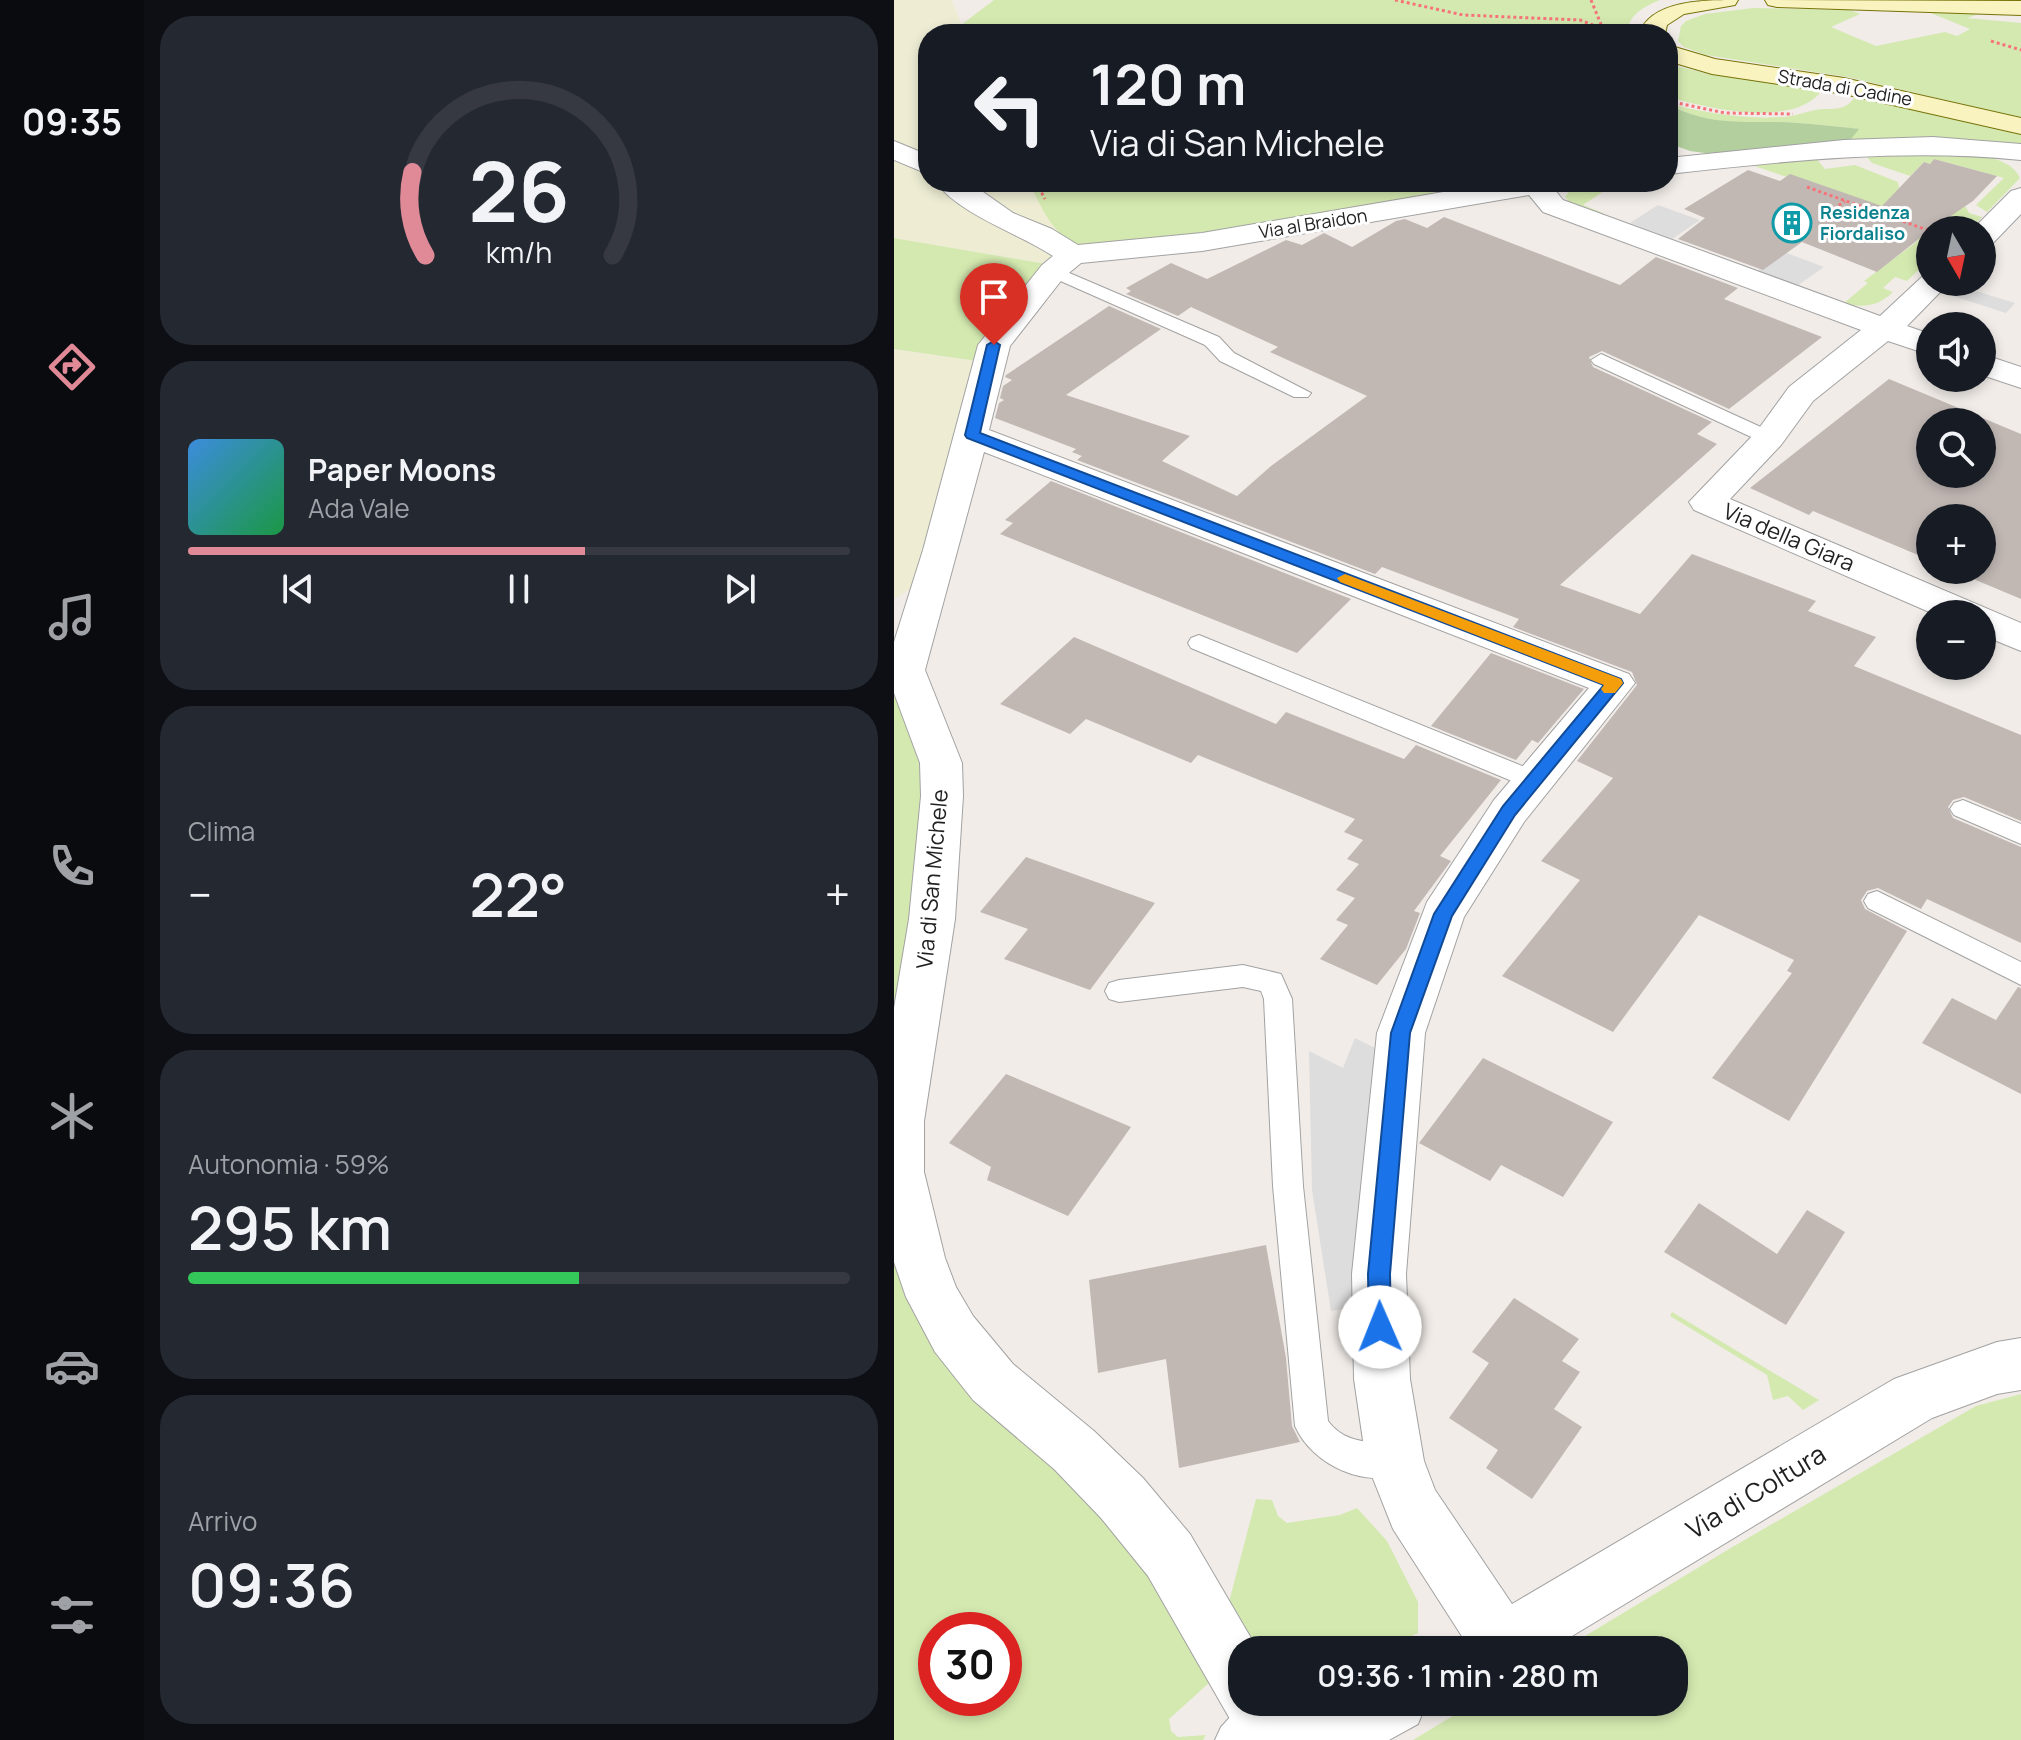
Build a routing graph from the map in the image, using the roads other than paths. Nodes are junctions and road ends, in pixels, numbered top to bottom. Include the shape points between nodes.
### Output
1 (1726, 0) edge
2 (1777, 0) edge
3 (1881, 2) edge
4 (2021, 8) edge
5 (1654, 24) edge
6 (1678, 56) edge
7 (2021, 126) edge
8 (1932, 146) junction
9 (894, 149) edge
10 (2021, 152) edge
11 (918, 161) edge
12 (2021, 163) edge
13 (1678, 165) edge
14 (964, 192) edge
15 (1497, 192) edge
16 (1547, 192) edge
17 (2021, 197) edge
18 (1996, 223) edge
19 (1062, 263) junction
20 (1919, 296) edge
21 (1883, 328) junction
22 (1916, 340) edge
23 (1601, 360) dead end
24 (1996, 369) edge
25 (2021, 378) edge
26 (1301, 393) dead end
27 (972, 435) junction
28 (1769, 438) junction
29 (1935, 600) edge
30 (1996, 626) edge
31 (2021, 638) edge
32 (1199, 643) dead end
33 (1533, 780) junction
34 (1963, 809) dead end
35 (2021, 835) edge
36 (1877, 901) dead end
37 (2021, 974) edge
38 (1119, 991) dead end
39 (2021, 1364) edge
40 (1395, 1461) junction
41 (1490, 1636) edge
42 (1515, 1636) edge
43 (1228, 1671) edge
44 (1261, 1716) edge
45 (1369, 1716) edge

1 - 5 street via 1677,8
2 - 3 street
3 - 4 street
6 - 7 street, Strada di Cadine
8 - 10 street
8 - 12 street via 1984,151
8 - 13 street
9 - 11 street
14 - 19 street via 1003,219 1041,235
15 - 19 street, Via al Braidon
16 - 21 street via 1553,206
17 - 18 street
19 - 26 lane
19 - 27 street via 994,345
20 - 21 street, Via della Giara
21 - 22 street
21 - 28 street, Via della Giara via 1801,394
23 - 28 lane
24 - 25 street
27 - 33 street via 1615,683
27 - 43 street, Via di San Michele via 905,670 937,749 942,796 932,919 899,1121 899,1172 909,1222 933,1297 954,1334 993,1382 1122,1498 1169,1555
28 - 29 street, Via della Giara via 1707,502
30 - 31 street
32 - 33 lane
33 - 40 street via 1443,914 1401,1033 1379,1274 1382,1379
34 - 35 lane
36 - 37 lane
38 - 40 lane via 1243,976 1271,982 1278,999 1288,1186 1312,1426 1323,1446 1357,1459
39 - 42 street, Via di Coltura via 1914,1398
40 - 41 street via 1414,1509
44 - 45 street, Via di San Michele via 1310,1733 1347,1727

